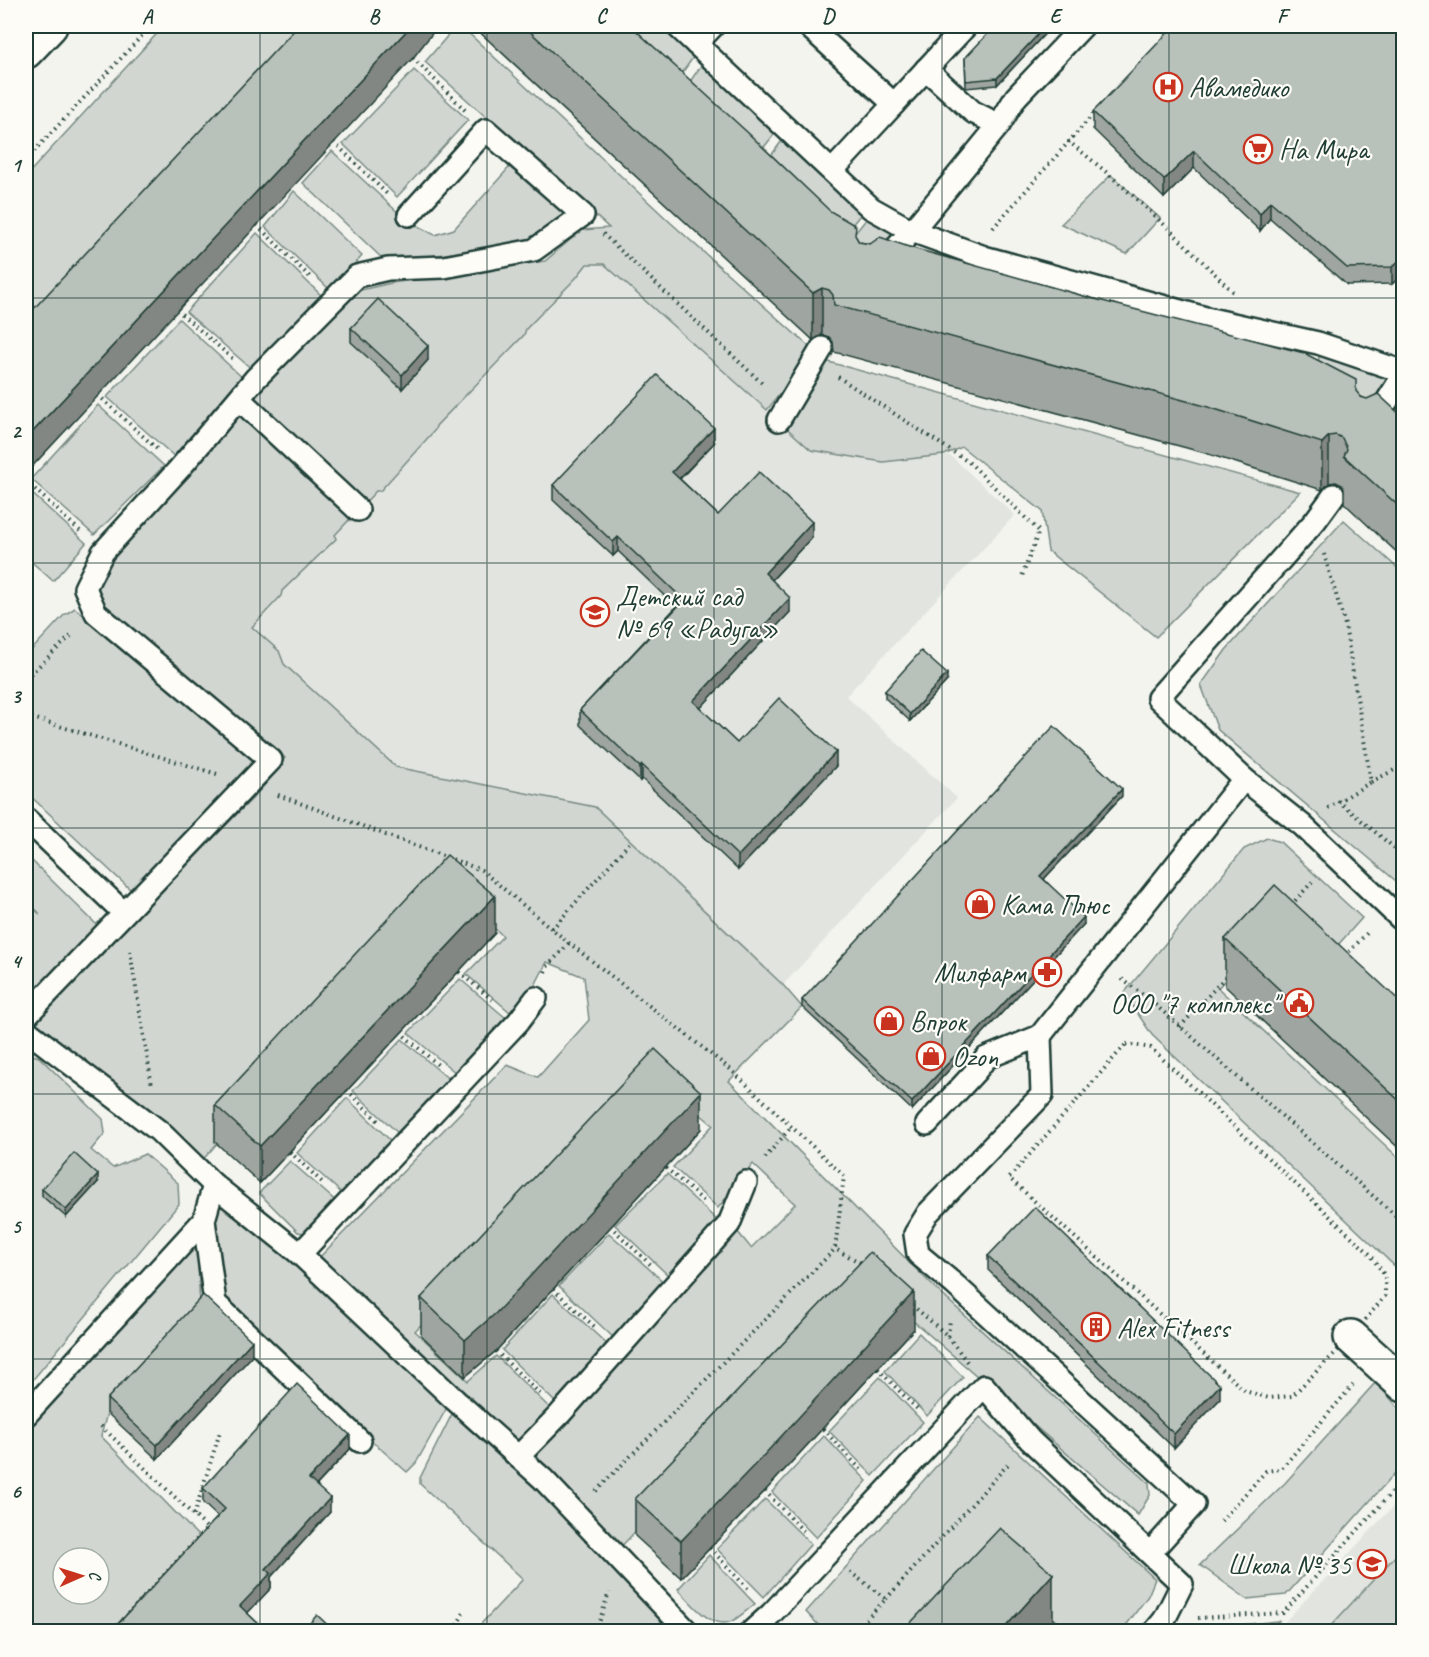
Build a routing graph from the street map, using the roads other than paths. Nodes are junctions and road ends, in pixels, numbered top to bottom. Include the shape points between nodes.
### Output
1 (50, 26) edge
2 (676, 26) edge
3 (713, 26) edge
4 (808, 26) edge
5 (966, 26) edge
6 (1083, 26) edge
7 (696, 44) junction
8 (26, 51) edge
9 (926, 69) junction
10 (894, 104) junction
11 (999, 125) junction
12 (832, 171) junction
13 (409, 215) road end
14 (912, 231) junction
15 (867, 279) edge
16 (818, 355) road end
17 (1404, 373) edge
18 (239, 399) junction
19 (783, 413) road end
20 (1367, 433) edge
21 (1334, 495) edge
22 (358, 510) dead end
23 (1244, 779) junction
24 (26, 819) edge
25 (123, 912) junction
26 (1397, 916) edge
27 (536, 998) dead end
28 (26, 1016) edge
29 (26, 1030) edge
30 (1040, 1036) junction
31 (927, 1124) dead end
32 (746, 1182) dead end
33 (214, 1185) junction
34 (204, 1220) junction
35 (300, 1254) junction
36 (1351, 1337) road end
37 (1404, 1385) edge
38 (26, 1415) edge
39 (360, 1441) dead end
40 (518, 1457) junction
41 (1150, 1553) junction
42 (1159, 1626) edge
43 (688, 1632) edge
44 (751, 1632) edge

1 - 8 street
2 - 7 lane
3 - 7 lane
4 - 10 lane
5 - 9 lane
6 - 11 lane via 1016,97
7 - 12 lane
9 - 10 lane
9 - 11 lane via 973,112
10 - 12 lane
11 - 14 lane
12 - 14 lane via 871,208
13 - 18 lane via 486,130 583,215 534,250 444,267 388,269 357,276
14 - 15 lane
14 - 17 lane via 972,252 1206,318 1318,343
16 - 19 lane
17 - 20 lane
18 - 22 lane
18 - 25 lane via 103,552 86,588 96,613 271,759
21 - 23 lane via 1158,698
23 - 26 lane via 1302,825
23 - 30 lane
24 - 25 lane
25 - 28 lane
27 - 35 lane via 460,1085
29 - 33 lane via 159,1131
30 - 31 lane via 986,1058
30 - 41 lane via 1042,1095 928,1213 915,1234 918,1254 1194,1503
32 - 40 lane via 729,1224
33 - 34 lane
33 - 35 lane
34 - 38 lane
34 - 39 lane via 215,1303
35 - 40 lane
36 - 37 street
40 - 43 lane
41 - 42 lane via 1182,1584
41 - 44 lane via 1030,1440 984,1386

